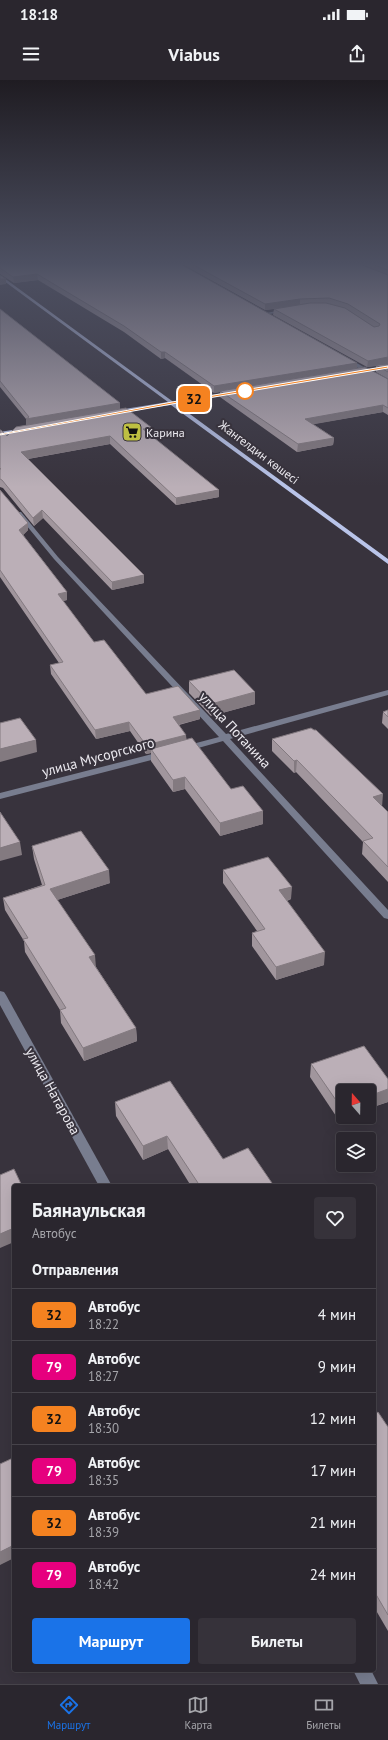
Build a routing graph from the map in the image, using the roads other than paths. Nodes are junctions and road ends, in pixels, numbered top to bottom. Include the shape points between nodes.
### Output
1 (84, 338) edge
2 (343, 358) edge
3 (374, 370) edge
4 (367, 371) junction
5 (359, 372) edge
6 (388, 383) edge
7 (242, 392) edge
8 (172, 403) junction
9 (113, 413) edge
10 (30, 428) edge
11 (0, 434) edge
12 (15, 508) edge
13 (388, 562) edge
14 (388, 692) edge
15 (225, 738) junction
16 (0, 796) edge
17 (388, 916) edge
18 (0, 995) edge
19 (105, 1184) edge
20 (363, 1672) edge
21 (369, 1684) edge

1 - 8 main road, Жангелдин көшесі
2 - 4 street
3 - 4 street
4 - 5 street
4 - 6 street
7 - 8 street
8 - 9 main road
8 - 13 main road, Жангелдин көшесі
10 - 11 main road
12 - 15 street, улица Потанина via 56,558
14 - 15 street, улица Мусоргского
15 - 16 street, улица Мусоргского
15 - 17 street, улица Потанина
18 - 19 street, улица Натарова
20 - 21 street

